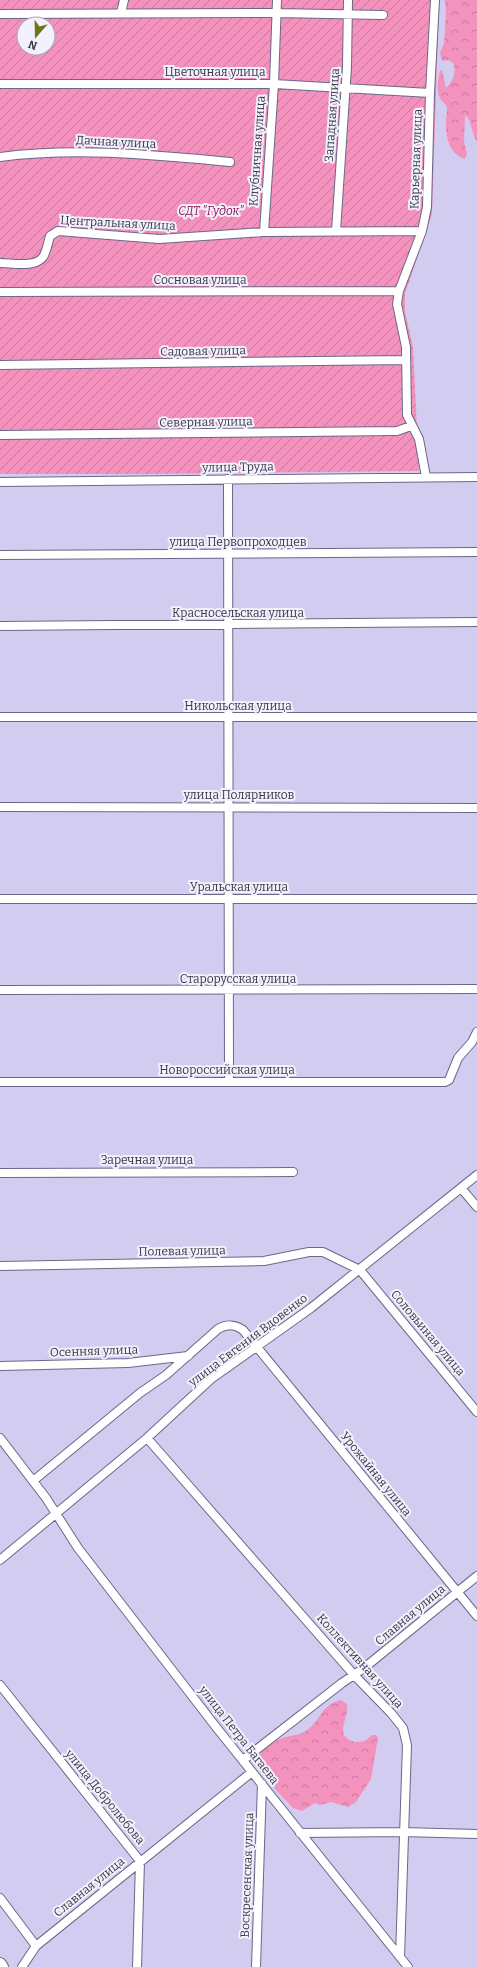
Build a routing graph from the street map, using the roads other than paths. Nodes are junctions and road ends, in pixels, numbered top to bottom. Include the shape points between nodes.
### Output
1 (124, 0) edge
2 (277, 0) edge
3 (348, 0) edge
4 (435, 0) edge
5 (121, 13) junction
6 (276, 13) junction
7 (0, 14) edge
8 (348, 14) junction
9 (383, 15) dead end
10 (0, 84) edge
11 (274, 84) junction
12 (346, 88) junction
13 (430, 93) junction
14 (0, 157) edge
15 (230, 162) dead end
16 (336, 231) junction
17 (422, 231) junction
18 (264, 232) junction
19 (0, 263) edge
20 (399, 291) junction
21 (0, 292) edge
22 (406, 360) junction
23 (0, 365) edge
24 (411, 426) junction
25 (0, 435) edge
26 (426, 476) junction
27 (477, 477) edge
28 (228, 479) junction
29 (0, 482) edge
30 (477, 552) edge
31 (228, 554) junction
32 (0, 555) edge
33 (477, 622) edge
34 (228, 625) junction
35 (0, 626) edge
36 (477, 717) edge
37 (0, 718) edge
38 (228, 718) junction
39 (0, 807) edge
40 (229, 807) junction
41 (477, 808) edge
42 (0, 899) edge
43 (229, 899) junction
44 (477, 899) edge
45 (0, 990) edge
46 (477, 990) edge
47 (230, 991) junction
48 (477, 1032) edge
49 (0, 1082) edge
50 (229, 1082) junction
51 (293, 1172) dead end
52 (0, 1173) edge
53 (477, 1175) edge
54 (461, 1188) junction
55 (477, 1207) edge
56 (0, 1266) edge
57 (360, 1270) junction
58 (257, 1346) junction
59 (188, 1356) junction
60 (0, 1366) edge
61 (477, 1412) edge
62 (0, 1438) edge
63 (147, 1438) junction
64 (33, 1480) junction
65 (56, 1514) junction
66 (0, 1560) edge
67 (477, 1576) edge
68 (457, 1592) junction
69 (477, 1616) edge
70 (354, 1675) junction
71 (0, 1684) edge
72 (243, 1760) junction
73 (252, 1772) junction
74 (262, 1784) junction
75 (403, 1832) junction
76 (300, 1833) junction
77 (477, 1834) edge
78 (140, 1861) junction
79 (0, 1898) edge
80 (36, 1946) junction
81 (400, 1957) junction
82 (0, 1964) edge
83 (2, 1967) edge
84 (22, 1967) edge
85 (137, 1967) edge
86 (256, 1967) edge
87 (408, 1967) edge

1 - 5 street
2 - 6 street, Клубничная улица
3 - 8 street, Западная улица
4 - 13 street, Карьерная улица
5 - 6 street
5 - 7 street
6 - 8 street
6 - 11 street, Клубничная улица
8 - 9 street
8 - 12 street, Западная улица
10 - 11 street, Цветочная улица
11 - 12 street, Цветочная улица
11 - 18 street, Клубничная улица
12 - 13 street, Цветочная улица
12 - 16 street, Западная улица
13 - 17 street, Карьерная улица via 428,207
14 - 15 street, Дачная улица via 55,152 95,152
16 - 17 street, Центральная улица
16 - 18 street, Центральная улица
17 - 20 street, Карьерная улица
18 - 19 street, Центральная улица via 159,239 58,231 50,236 44,256 39,261
20 - 21 street, Сосновая улица
20 - 22 street, Карьерная улица via 397,304 405,337
22 - 23 street, Садовая улица
22 - 24 street, Карьерная улица via 407,415
24 - 25 street, Северная улица via 403,430 389,431
24 - 26 street, Карьерная улица via 419,439
26 - 27 street, улица Труда
26 - 28 street, улица Труда
28 - 29 street, улица Труда
28 - 31 street
30 - 31 street, улица Первопроходцев
31 - 32 street, улица Первопроходцев
31 - 34 street
33 - 34 street, Красносельская улица
34 - 35 street, Красносельская улица
34 - 38 street
36 - 38 street, Никольская улица
37 - 38 street, Никольская улица
38 - 40 street
39 - 40 street, улица Полярников
40 - 41 street, улица Полярников
40 - 43 street
42 - 43 street, Уральская улица
43 - 44 street, Уральская улица
43 - 47 street
45 - 47 street, Старорусская улица
46 - 47 street, Старорусская улица
47 - 50 street
48 - 50 street, Новороссийская улица via 445,1082
49 - 50 street, Новороссийская улица
51 - 52 street, Заречная улица
53 - 54 street, улица Евгения Вдовенко
54 - 55 street
54 - 57 street, улица Евгения Вдовенко
56 - 57 street, Полевая улица via 264,1261 316,1251
57 - 58 street, улица Евгения Вдовенко
57 - 61 street, Соловьиная улица
58 - 59 street, Урожайная улица via 243,1330 230,1325 224,1326
58 - 63 street, улица Евгения Вдовенко via 211,1379
58 - 68 street, Урожайная улица
59 - 60 street, Осенняя улица via 128,1363
59 - 64 street
62 - 64 street, улица Петра Багаева
63 - 65 street, улица Евгения Вдовенко
63 - 70 street, Коллективная улица
64 - 65 street, улица Петра Багаева
65 - 66 street, улица Евгения Вдовенко
65 - 72 street, улица Петра Багаева via 78,1548
67 - 68 street, Славная улица
68 - 69 street, Урожайная улица
68 - 70 street, Славная улица
70 - 72 street, Славная улица
70 - 75 street, Коллективная улица via 391,1713 403,1728 406,1737
71 - 78 street, улица Добролюбова
72 - 73 street, улица Петра Багаева
73 - 74 street, улица Петра Багаева
73 - 78 street, Славная улица
74 - 76 street, улица Петра Багаева
74 - 86 street, Воскресенская улица
75 - 76 street
75 - 77 street
75 - 81 street, Коллективная улица
76 - 81 street, улица Петра Багаева
78 - 80 street, Славная улица
78 - 85 street, улица Добролюбова
79 - 80 street
80 - 84 street, Славная улица
81 - 87 street, улица Петра Багаева
82 - 83 street

